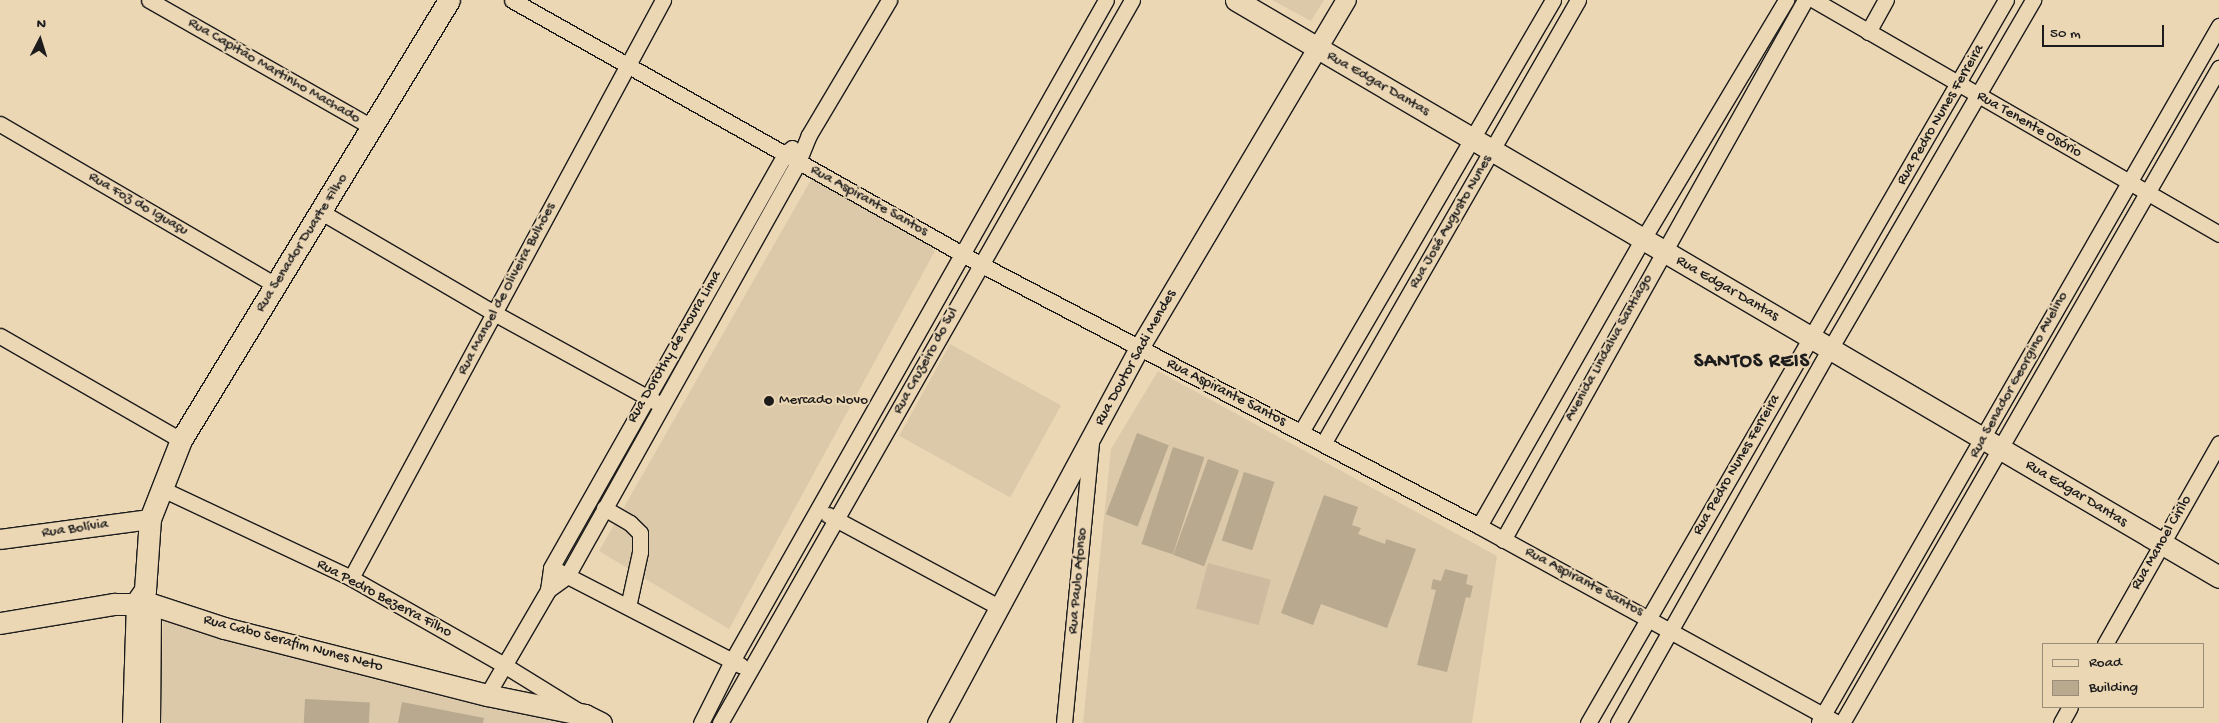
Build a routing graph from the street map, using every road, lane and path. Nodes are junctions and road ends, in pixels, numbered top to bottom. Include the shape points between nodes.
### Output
1 (149, 0) edge
2 (449, 0) edge
3 (512, 0) edge
4 (663, 0) edge
5 (889, 0) edge
6 (1106, 0) edge
7 (1132, 0) edge
8 (1236, 0) edge
9 (1346, 0) edge
10 (1554, 0) edge
11 (1578, 0) edge
12 (1786, 0) edge
13 (1806, 0) edge
14 (1814, 0) edge
15 (1886, 0) edge
16 (2006, 0) edge
17 (2033, 0) edge
18 (2219, 26) edge
19 (1868, 32) junction
20 (1319, 49) junction
21 (1072, 61) junction
22 (628, 66) junction
23 (2219, 68) edge
24 (1091, 72) junction
25 (1960, 85) junction
26 (1979, 95) junction
27 (0, 124) edge
28 (372, 127) junction
29 (1473, 139) junction
30 (1492, 150) junction
31 (791, 158) junction
32 (2128, 182) junction
33 (998, 193) junction
34 (2146, 193) junction
35 (1016, 203) junction
36 (323, 212) junction
37 (2219, 234) edge
38 (1642, 239) junction
39 (1663, 251) junction
40 (963, 254) junction
41 (980, 264) junction
42 (276, 285) junction
43 (494, 313) junction
44 (0, 336) edge
45 (1811, 337) junction
46 (1139, 348) junction
47 (1830, 348) junction
48 (647, 397) junction
49 (662, 405) junction
50 (1302, 432) junction
51 (1091, 439) junction
52 (1984, 439) junction
53 (181, 440) junction
54 (2219, 443) edge
55 (1323, 444) junction
56 (2002, 450) junction
57 (160, 488) junction
58 (604, 508) junction
59 (819, 509) junction
60 (150, 519) junction
61 (837, 520) junction
62 (1479, 526) junction
63 (1, 538) edge
64 (1503, 540) junction
65 (2160, 545) junction
66 (551, 568) junction
67 (567, 576) junction
68 (2219, 577) edge
69 (351, 578) junction
70 (548, 590) junction
71 (144, 599) junction
72 (628, 607) junction
73 (999, 607) junction
74 (1649, 617) junction
75 (0, 623) edge
76 (1672, 630) junction
77 (2106, 643) edge
78 (732, 661) junction
79 (504, 665) junction
80 (750, 670) junction
81 (487, 694) junction
82 (2069, 708) edge
83 (593, 719) edge
84 (1820, 719) edge
85 (132, 723) edge
86 (150, 723) edge
87 (700, 723) edge
88 (720, 723) edge
89 (937, 723) edge
90 (1064, 723) edge
91 (1588, 723) edge
92 (1618, 723) edge
93 (1837, 723) edge
94 (1842, 723) edge
95 (2061, 723) edge

1 - 28 street, Rua Capitão Martinho Machado
2 - 28 main road, Rua Senador Duarte Filho
3 - 22 street, Rua Aspirante Santos
4 - 22 street, Rua Manoel de Oliveira Bulhões
5 - 31 street, Rua Dorothy de Moura Lima via 809,134
6 - 21 street, Rua Cruzeiro do Sul
7 - 24 street, Rua Cruzeiro do Sul
8 - 20 main road, Rua Edgar Dantas
9 - 20 street, Rua Doutor Sadi Mendes
10 - 29 street, Rua José Augusto Nunes
11 - 30 street, Rua José Augusto Nunes
12 - 38 street, Avenida Lindalva Santiago
13 - 39 street, Avenida Lindalva Santiago
14 - 19 street, Rua Tenente Osório
15 - 19 street
16 - 25 street, Rua Pedro Nunes Ferreira
17 - 26 street, Rua Pedro Nunes Ferreira
18 - 32 street, Rua Senador Georgino Avelino
19 - 25 street, Rua Tenente Osório
20 - 29 main road, Rua Edgar Dantas
20 - 46 street, Rua Doutor Sadi Mendes
21 - 24 street
21 - 33 street, Rua Cruzeiro do Sul
22 - 31 street, Rua Aspirante Santos
22 - 43 street, Rua Manoel de Oliveira Bulhões
23 - 34 street, Rua Senador Georgino Avelino
24 - 35 street, Rua Cruzeiro do Sul
25 - 26 street, Rua Tenente Osório
25 - 45 street, Rua Pedro Nunes Ferreira
26 - 32 street, Rua Tenente Osório
26 - 47 street, Rua Pedro Nunes Ferreira
27 - 42 street, Rua Foz do Iguaçu
28 - 36 main road, Rua Senador Duarte Filho
29 - 30 main road, Rua Edgar Dantas
29 - 50 street, Rua José Augusto Nunes
30 - 38 main road, Rua Edgar Dantas
30 - 55 street, Rua José Augusto Nunes
31 - 40 street, Rua Aspirante Santos
31 - 48 street, Rua Dorothy de Moura Lima
31 - 49 street, Rua Dorothy de Moura Lima
32 - 34 street, Rua Tenente Osório
32 - 52 street, Rua Senador Georgino Avelino
33 - 35 street
33 - 40 street, Rua Cruzeiro do Sul
34 - 37 street, Rua Tenente Osório
34 - 56 street, Rua Senador Georgino Avelino
35 - 41 street, Rua Cruzeiro do Sul
36 - 42 main road, Rua Senador Duarte Filho
36 - 43 street
38 - 39 main road, Rua Edgar Dantas
38 - 62 street, Avenida Lindalva Santiago
39 - 45 main road, Rua Edgar Dantas
39 - 64 street, Avenida Lindalva Santiago
40 - 41 street, Rua Aspirante Santos
40 - 59 street, Rua Cruzeiro do Sul
41 - 46 street, Rua Aspirante Santos
41 - 61 street, Rua Cruzeiro do Sul
42 - 53 main road, Rua Senador Duarte Filho
43 - 48 street
43 - 69 street, Rua Manoel de Oliveira Bulhões
44 - 53 street
45 - 47 main road, Rua Edgar Dantas
45 - 74 street, Rua Pedro Nunes Ferreira
46 - 50 street, Rua Aspirante Santos
46 - 51 street, Rua Doutor Sadi Mendes
47 - 52 main road, Rua Edgar Dantas
47 - 76 street, Rua Pedro Nunes Ferreira
48 - 49 street
48 - 66 street, Rua Dorothy de Moura Lima
49 - 58 street, Rua Dorothy de Moura Lima
50 - 55 street, Rua Aspirante Santos
51 - 73 street, Rua Doutor Sadi Mendes
51 - 90 street, Rua Paulo Afonso
52 - 56 main road, Rua Edgar Dantas
52 - 84 street, Rua Senador Georgino Avelino
53 - 57 main road, Rua Senador Duarte Filho
54 - 65 street, Rua Manoel Cirilo
55 - 62 street, Rua Aspirante Santos
56 - 65 main road, Rua Edgar Dantas
56 - 94 street, Rua Senador Georgino Avelino
57 - 60 main road, Rua Senador Duarte Filho
57 - 69 street, Rua Pedro Bezerra Filho
58 - 67 street, Rua Dorothy de Moura Lima
58 - 72 street via 630,523 640,533 640,552
59 - 61 street
59 - 78 street, Rua Cruzeiro do Sul
60 - 63 street, Rua Bolívia
60 - 71 main road, Rua Senador Duarte Filho
61 - 73 street
61 - 80 street, Rua Cruzeiro do Sul
62 - 64 street, Rua Aspirante Santos
64 - 74 street, Rua Aspirante Santos
65 - 68 main road, Rua Edgar Dantas
65 - 77 street, Rua Manoel Cirilo
66 - 67 street
66 - 70 street, Rua Dorothy de Moura Lima
67 - 70 street, Rua Dorothy de Moura Lima
67 - 72 street
69 - 79 street, Rua Pedro Bezerra Filho
70 - 79 street, Rua Dorothy de Moura Lima
71 - 75 main road, Rua Cabo Serafim Nunes Neto
71 - 81 main road, Rua Cabo Serafim Nunes Neto via 224,628
71 - 85 street
71 - 86 street
72 - 78 street
73 - 89 street, Rua Doutor Sadi Mendes
74 - 76 street, Rua Aspirante Santos
74 - 91 street, Rua Pedro Nunes Ferreira
76 - 84 street, Rua Aspirante Santos
76 - 92 street, Rua Pedro Nunes Ferreira
78 - 80 street
78 - 87 street, Rua Cruzeiro do Sul
79 - 81 street, Rua Dorothy de Moura Lima
79 - 83 street, Rua Pedro Bezerra Filho
80 - 88 street, Rua Cruzeiro do Sul
81 - 83 main road, Rua Cabo Serafim Nunes Neto
82 - 95 street
84 - 93 street, Rua Aspirante Santos

